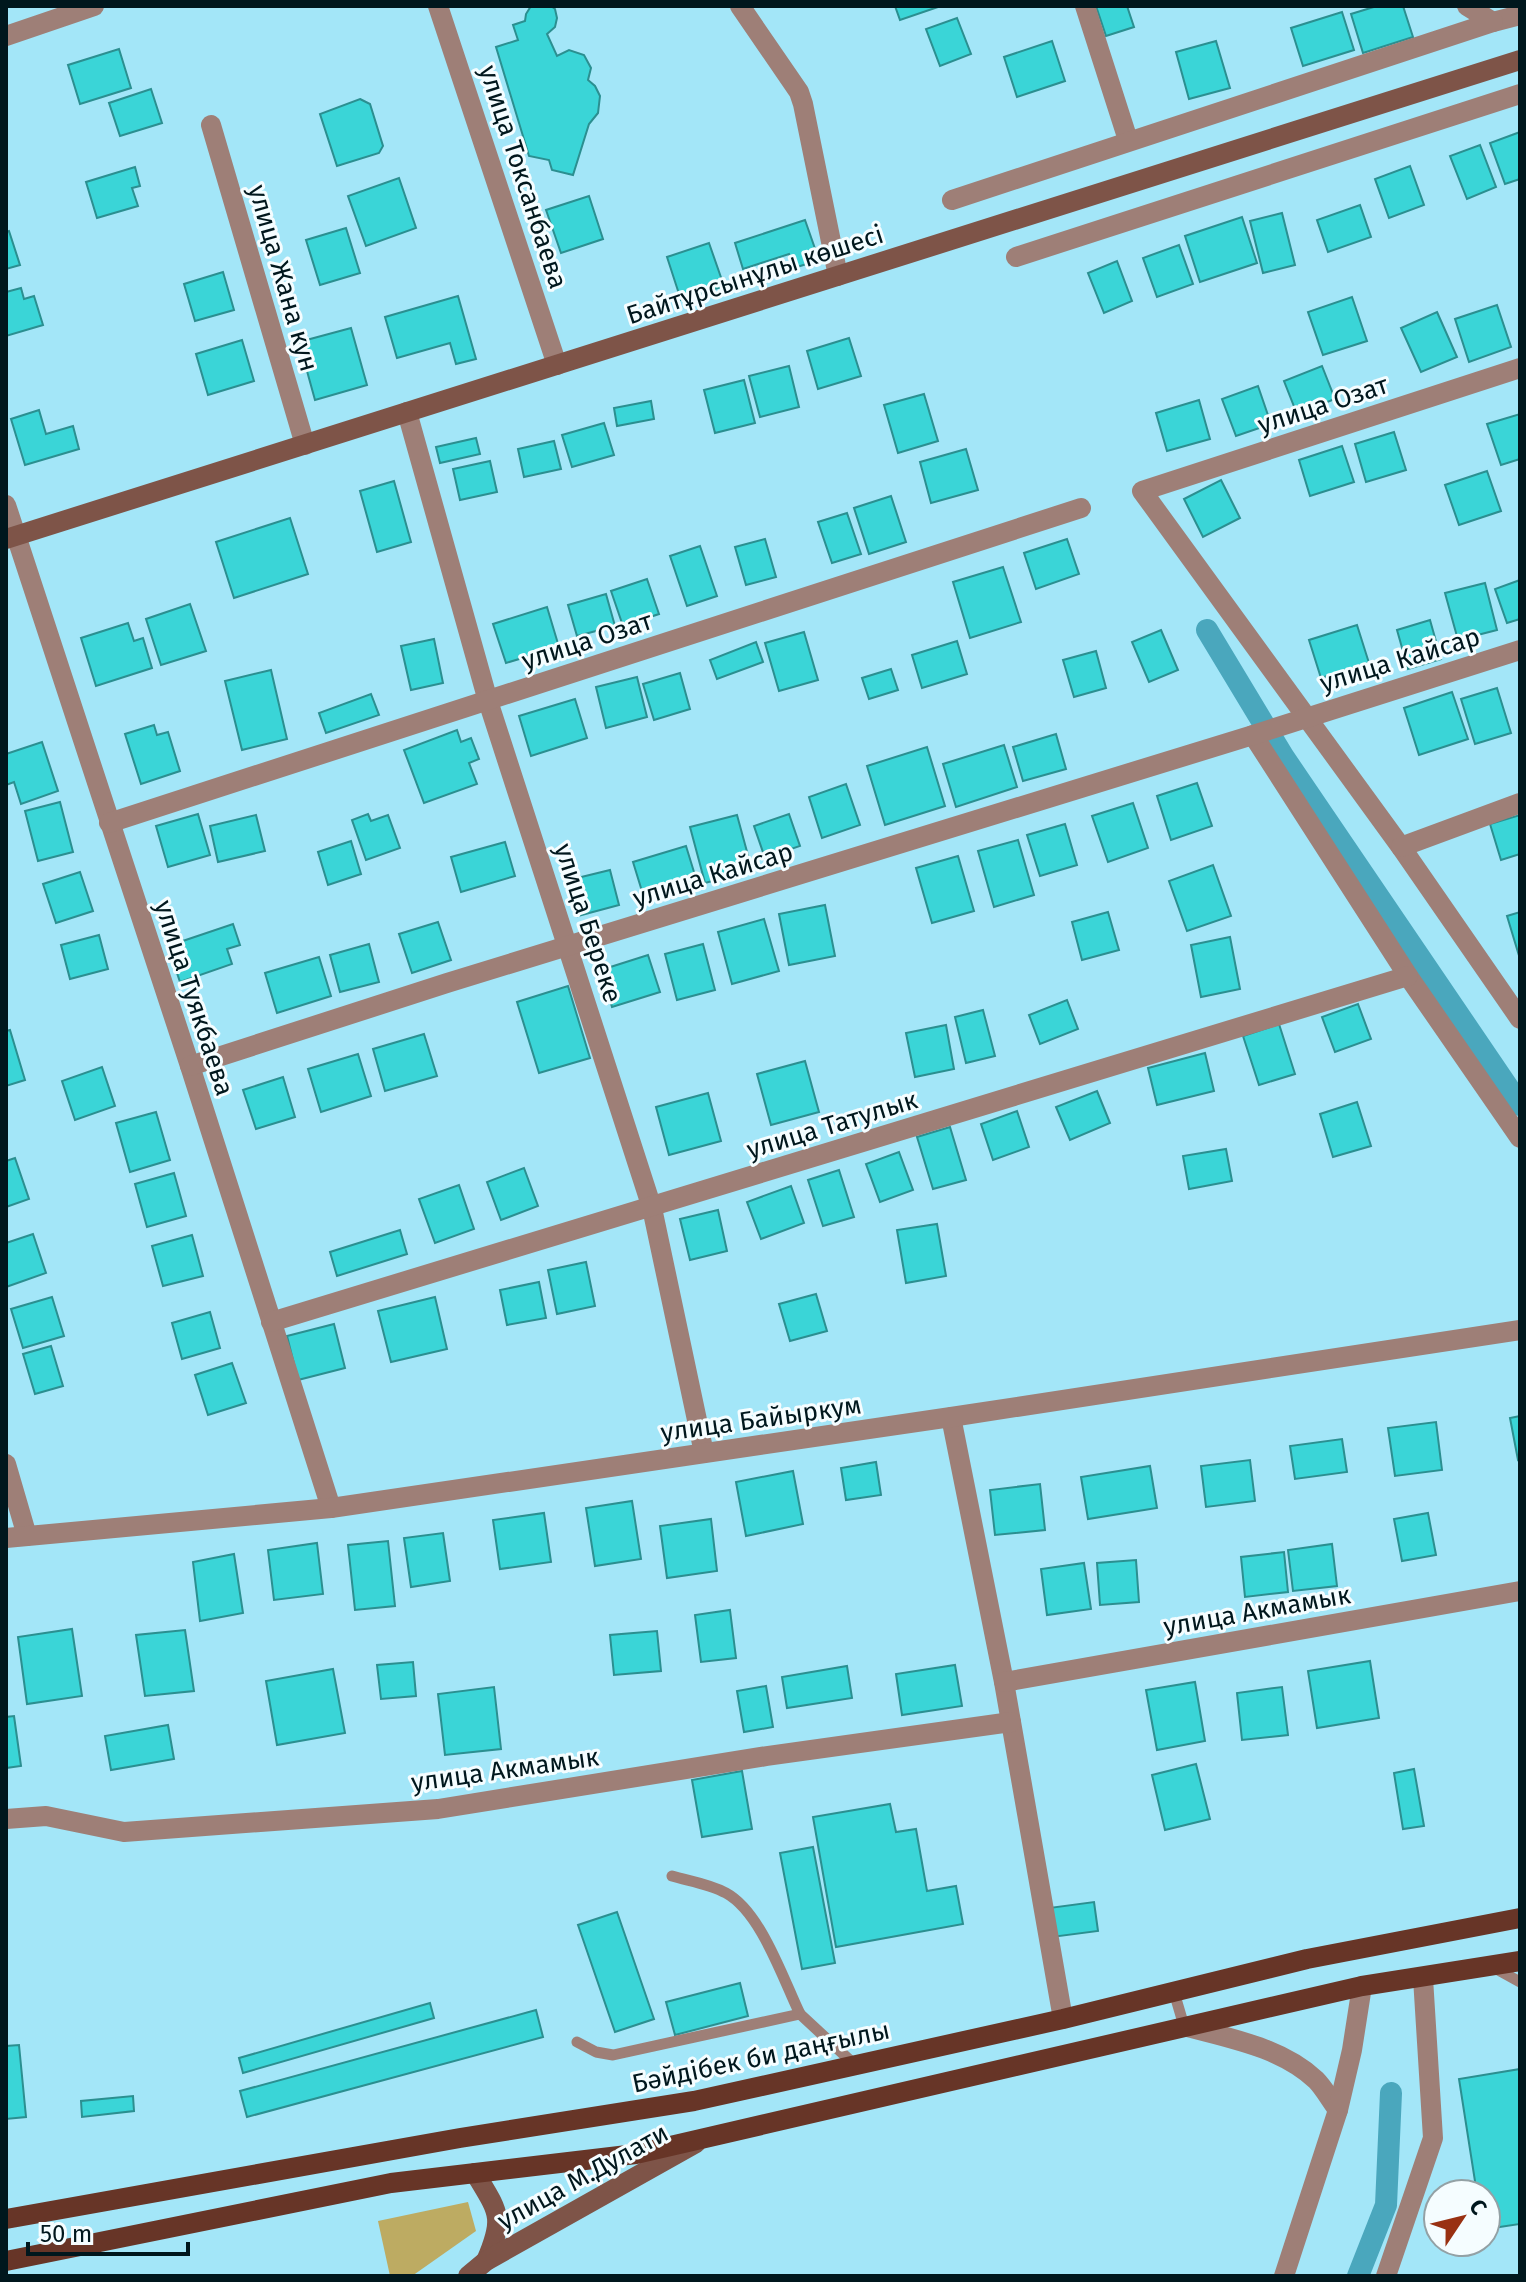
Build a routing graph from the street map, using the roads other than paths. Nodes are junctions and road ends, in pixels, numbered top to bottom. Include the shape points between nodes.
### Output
1 (94, 6) edge
2 (438, 6) edge
3 (740, 6) edge
4 (1085, 6) edge
5 (1467, 6) edge
6 (1520, 15) edge
7 (1493, 22) junction
8 (6, 36) edge
9 (1520, 60) edge
10 (1520, 94) edge
11 (211, 125) dead end
12 (1128, 140) junction
13 (952, 200) dead end
14 (1016, 257) dead end
15 (838, 276) junction
16 (557, 365) junction
17 (1520, 368) edge
18 (407, 412) junction
19 (305, 445) junction
20 (6, 505) edge
21 (1081, 508) dead end
22 (11, 538) edge
23 (1520, 650) edge
24 (488, 701) junction
25 (1300, 719) junction
26 (1253, 735) junction
27 (1520, 803) edge
28 (109, 823) junction
29 (1401, 847) junction
30 (569, 947) junction
31 (1408, 976) junction
32 (1520, 1019) edge
33 (190, 1066) junction
34 (1520, 1138) edge
35 (652, 1208) junction
36 (271, 1322) junction
37 (1520, 1330) edge
38 (951, 1417) junction
39 (704, 1453) junction
40 (6, 1464) edge
41 (331, 1508) junction
42 (16, 1537) edge
43 (1520, 1591) edge
44 (1004, 1682) junction
45 (1011, 1722) junction
46 (6, 1819) edge
47 (672, 1876) dead end
48 (1520, 1918) edge
49 (1520, 1961) edge
50 (1490, 1966) junction
51 (1423, 1978) junction
52 (1520, 1982) edge
53 (1362, 1986) junction
54 (1174, 1992) junction
55 (800, 2014) junction
56 (1063, 2019) junction
57 (1184, 2026) junction
58 (577, 2042) dead end
59 (855, 2065) junction
60 (1338, 2110) junction
61 (706, 2138) junction
62 (475, 2173) junction
63 (6, 2219) edge
64 (486, 2261) junction
65 (7, 2265) edge
66 (468, 2276) edge
67 (1284, 2276) edge
68 (1386, 2276) edge

1 - 8 street
2 - 16 street, улица Токсанбаева
3 - 15 street via 799,92
4 - 12 street
5 - 7 street
6 - 7 street
7 - 12 street
9 - 15 main road, Байтұрсынұлы көшесі
10 - 14 street
11 - 19 street, улица Жана кун
12 - 13 street
15 - 16 main road, Байтұрсынұлы көшесі
16 - 18 main road, Байтұрсынұлы көшесі
17 - 25 street, улица Озат via 1142,491
18 - 19 main road, Байтұрсынұлы көшесі
18 - 24 street, улица Береке
19 - 22 main road, Байтұрсынұлы көшесі
20 - 22 street, улица Туякбаева
21 - 24 street, улица Озат
22 - 28 street, улица Туякбаева
23 - 25 street, улица Кайсар
24 - 28 street, улица Озат
24 - 30 street, улица Береке
25 - 26 street, улица Кайсар
25 - 29 street
26 - 30 street, улица Кайсар
26 - 31 street
27 - 29 street
28 - 33 street, улица Туякбаева
29 - 32 street
30 - 33 street, улица Кайсар
30 - 35 street, улица Береке
31 - 34 street
31 - 35 street, улица Татулык
33 - 36 street, улица Туякбаева
35 - 36 street, улица Татулык
35 - 39 street, улица Береке
36 - 41 street, улица Туякбаева
37 - 38 street, улица Байыркум
38 - 39 street, улица Байыркум
38 - 44 street
39 - 41 street, улица Байыркум
40 - 42 street
41 - 42 street, улица Байыркум
43 - 44 street, улица Акмамык
44 - 45 street
45 - 46 street, улица Акмамык via 438,1809 124,1832 46,1816
45 - 56 street
47 - 55 lane via 739,1902 758,1928
48 - 54 main road, Бәйдібек би даңғылы via 1307,1959
49 - 50 main road
50 - 51 main road
50 - 52 lane
51 - 53 main road
51 - 68 street via 1433,2138
53 - 57 main road
53 - 60 street
54 - 56 main road, Бәйдібек би даңғылы
54 - 57 lane
55 - 58 lane via 613,2055
55 - 59 lane
56 - 59 main road, Бәйдібек би даңғылы
57 - 60 street via 1246,2042 1295,2064 1317,2081
57 - 61 main road
59 - 63 main road, Бәйдібек би даңғылы via 694,2101
60 - 67 street
61 - 62 main road via 636,2154
61 - 64 main road, улица М.Дулати
62 - 64 main road via 495,2207 498,2233
62 - 65 main road via 391,2183
64 - 66 main road, улица М.Дулати

